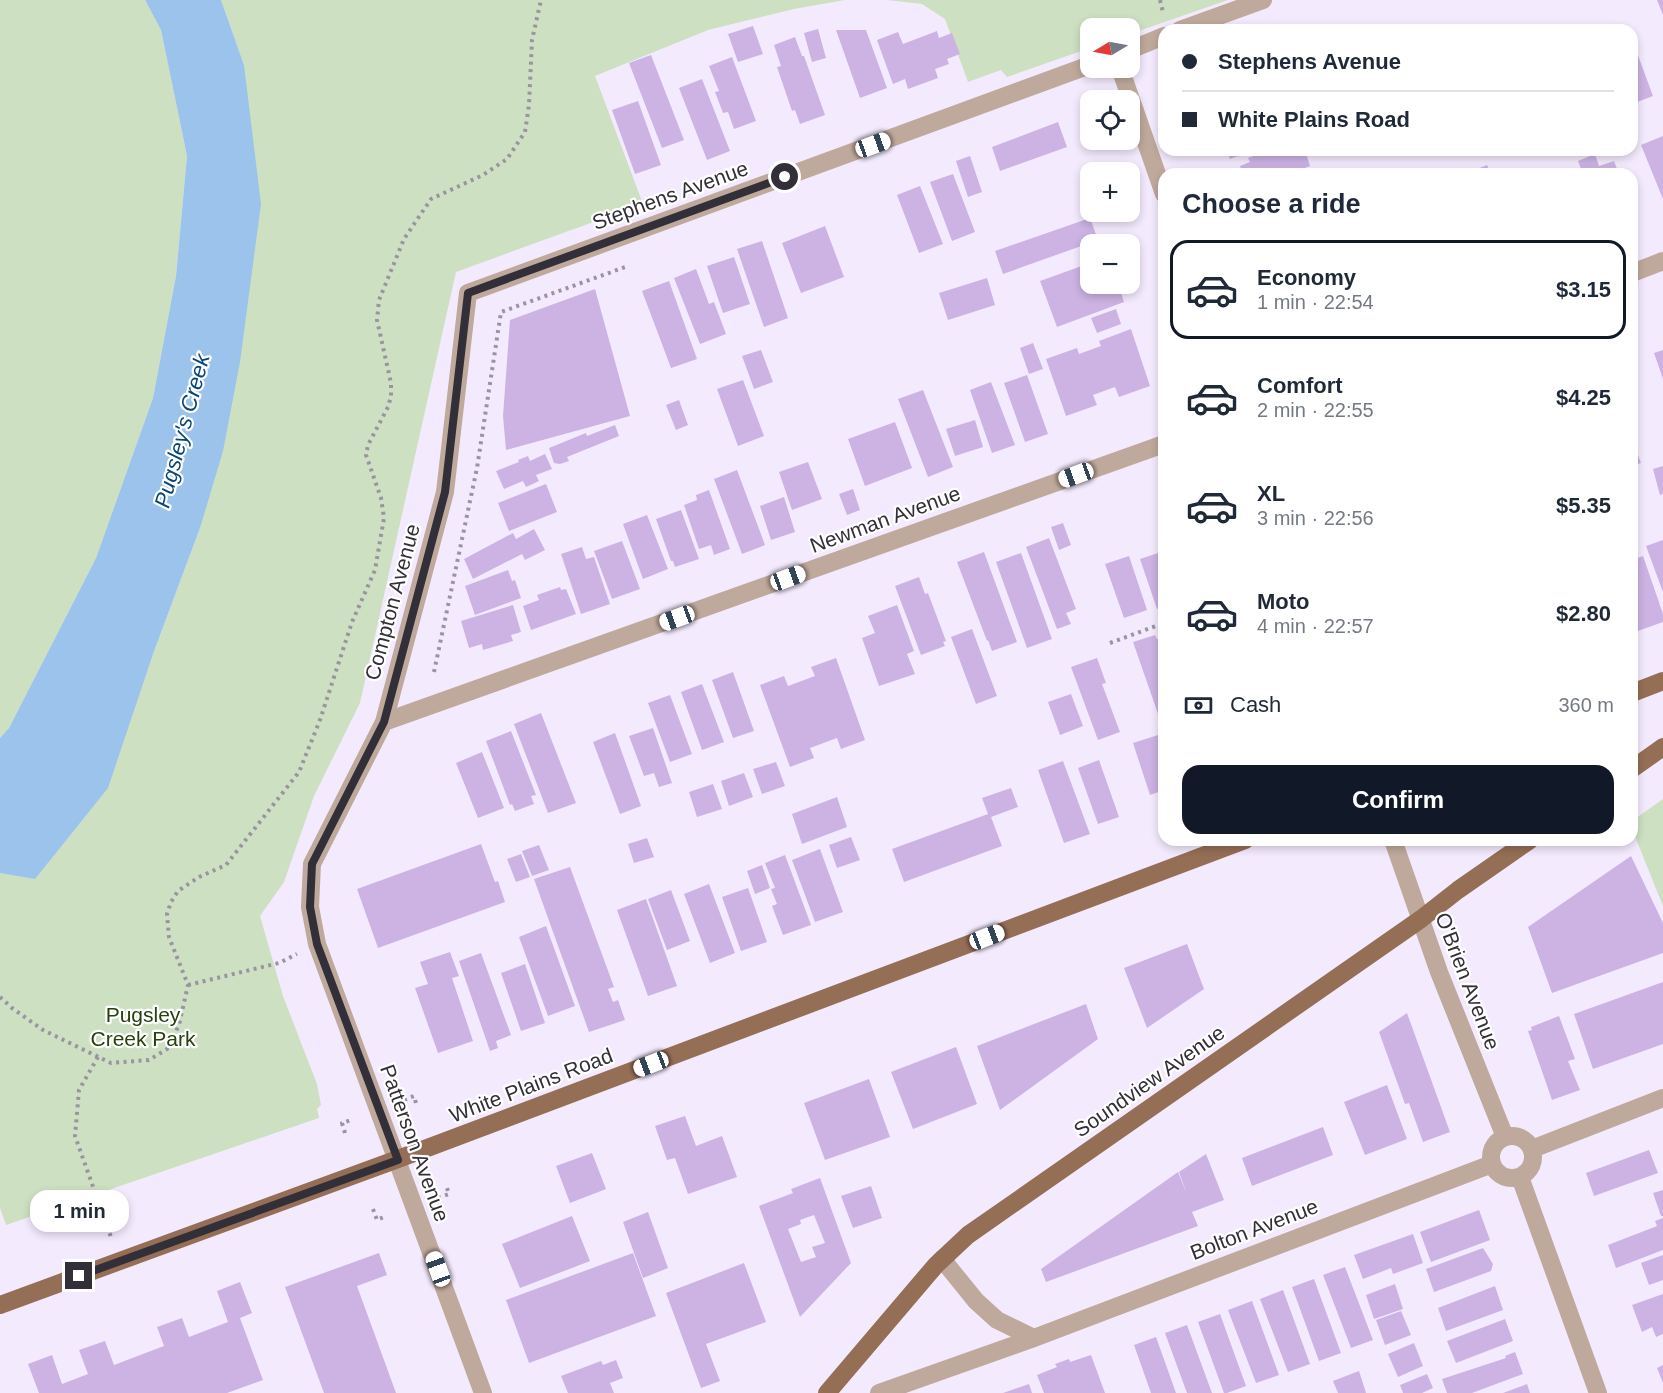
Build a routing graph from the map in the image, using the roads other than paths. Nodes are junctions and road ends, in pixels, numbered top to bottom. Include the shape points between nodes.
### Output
1 (1263, 0) edge
2 (1197, 24) edge
3 (1158, 38) edge
4 (1140, 46) edge
5 (1080, 69) edge
6 (1123, 78) edge
7 (1158, 177) edge
8 (1663, 261) edge
9 (1638, 271) edge
10 (468, 293) joint
11 (1158, 446) edge
12 (1663, 681) edge
13 (1638, 691) edge
14 (384, 722) junction
15 (1663, 747) edge
16 (1638, 765) edge
17 (1229, 846) edge
18 (1395, 846) edge
19 (1521, 846) edge
20 (310, 907) joint
21 (1421, 920) junction
22 (1663, 1098) edge
23 (1505, 1137) junction
24 (1532, 1149) junction
25 (398, 1160) junction
26 (1492, 1164) junction
27 (1520, 1176) junction
28 (942, 1259) junction
29 (0, 1305) edge
30 (1034, 1338) junction
31 (483, 1393) edge
32 (827, 1393) edge
33 (879, 1393) edge
34 (1598, 1393) edge

1 - 2 street
3 - 4 street
5 - 10 street, Stephens Avenue
6 - 7 street
8 - 9 street
10 - 14 street, Compton Avenue via 445,492
11 - 14 street, Newman Avenue
12 - 13 main road
14 - 20 street, Compton Avenue via 312,864
15 - 16 main road
17 - 25 main road, White Plains Road
18 - 21 street, O'Brien Avenue
19 - 21 main road, Soundview Avenue
20 - 25 street, Patterson Avenue via 317,944
21 - 23 street, O'Brien Avenue
21 - 28 main road, Soundview Avenue via 968,1235
22 - 24 street
23 - 24 street via 1520,1137
23 - 26 street via 1494,1145
24 - 27 street via 1530,1168
25 - 29 main road, White Plains Road
25 - 31 street, Patterson Avenue
26 - 27 street via 1506,1177
26 - 30 street, Bolton Avenue
27 - 34 street
28 - 30 street via 997,1320
28 - 32 main road, Soundview Avenue
30 - 33 street, Bolton Avenue

